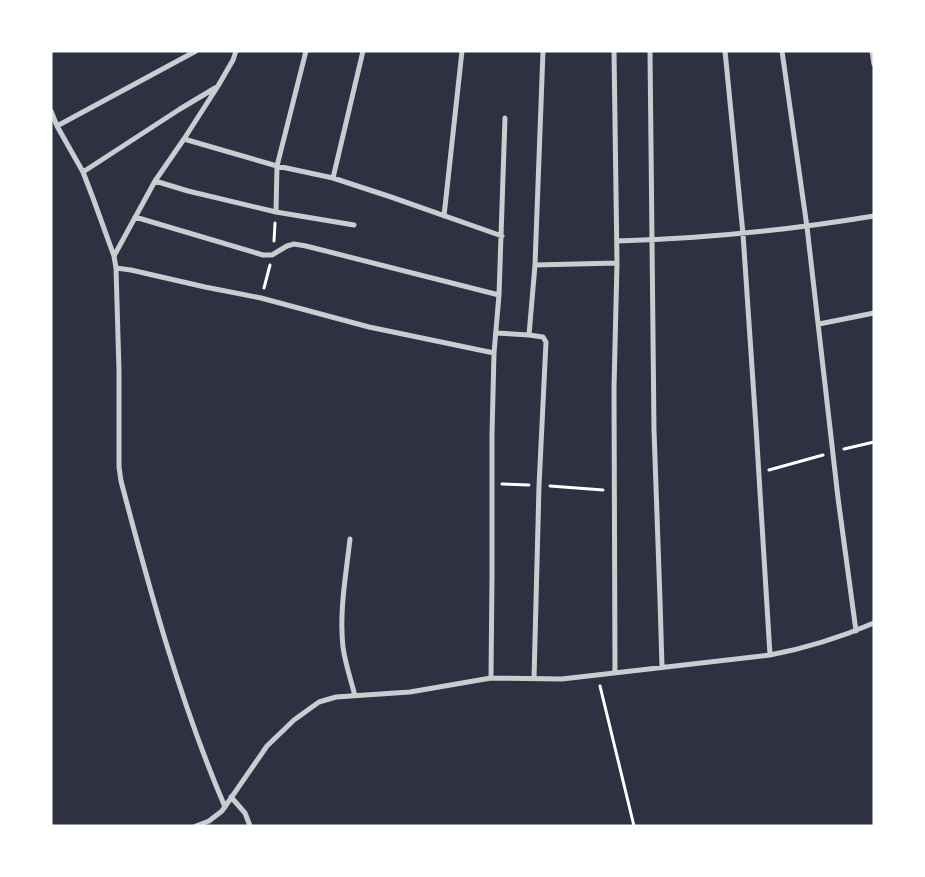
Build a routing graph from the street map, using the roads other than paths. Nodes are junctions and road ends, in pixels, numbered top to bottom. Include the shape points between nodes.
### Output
1 (196, 51) edge
2 (236, 51) edge
3 (306, 51) edge
4 (363, 51) edge
5 (462, 51) edge
6 (543, 51) edge
7 (614, 51) edge
8 (650, 51) edge
9 (724, 51) edge
10 (782, 51) edge
11 (872, 51) edge
12 (874, 64) edge
13 (218, 86) junction
14 (51, 111) edge
15 (504, 118) dead end
16 (57, 126) junction
17 (184, 140) junction
18 (277, 166) junction
19 (83, 172) junction
20 (333, 178) junction
21 (155, 181) junction
22 (276, 212) junction
23 (444, 216) junction
24 (874, 216) edge
25 (135, 217) junction
26 (354, 225) dead end
27 (807, 227) junction
28 (743, 234) junction
29 (502, 236) junction
30 (652, 240) junction
31 (617, 241) junction
32 (114, 256) junction
33 (617, 263) junction
34 (535, 265) junction
35 (116, 268) junction
36 (499, 295) junction
37 (874, 313) edge
38 (819, 324) junction
39 (496, 333) junction
40 (529, 335) junction
41 (494, 353) junction
42 (350, 540) dead end
43 (874, 623) edge
44 (856, 631) junction
45 (770, 655) junction
46 (662, 667) junction
47 (615, 673) junction
48 (491, 678) junction
49 (534, 679) junction
50 (355, 696) junction
51 (231, 797) junction
52 (225, 807) junction
53 (196, 826) edge
54 (250, 826) edge

1 - 16 street
2 - 13 street
3 - 18 street
4 - 20 street
5 - 23 street
6 - 34 street
7 - 31 street
8 - 30 street
9 - 28 street
10 - 27 street
11 - 12 street
13 - 17 street
13 - 19 street
14 - 16 street
15 - 29 street
16 - 19 street
17 - 18 street
17 - 21 street
18 - 20 street
18 - 22 street
19 - 32 street
20 - 23 street
21 - 22 street
21 - 25 street
22 - 26 street
23 - 29 street
24 - 27 street
25 - 32 street
25 - 36 street via 263,255 272,255 294,244 306,246
27 - 28 street
27 - 38 street
28 - 30 street
28 - 45 street
29 - 36 street
30 - 31 street
30 - 46 street
31 - 33 street
32 - 35 street
33 - 34 street
33 - 47 street
34 - 40 street
35 - 41 street via 261,298 369,327
35 - 52 street via 121,481 171,658
36 - 39 street
37 - 38 street
38 - 44 street
39 - 40 street
39 - 41 street
40 - 49 street via 543,337 546,342
41 - 48 street
42 - 50 street via 342,641
43 - 44 street
44 - 45 street via 798,650
45 - 46 street
46 - 47 street
47 - 49 street
48 - 49 street
48 - 50 street via 410,692
50 - 51 street via 319,702 294,720 267,746
51 - 52 street
51 - 54 street via 245,812
52 - 53 street via 209,821

